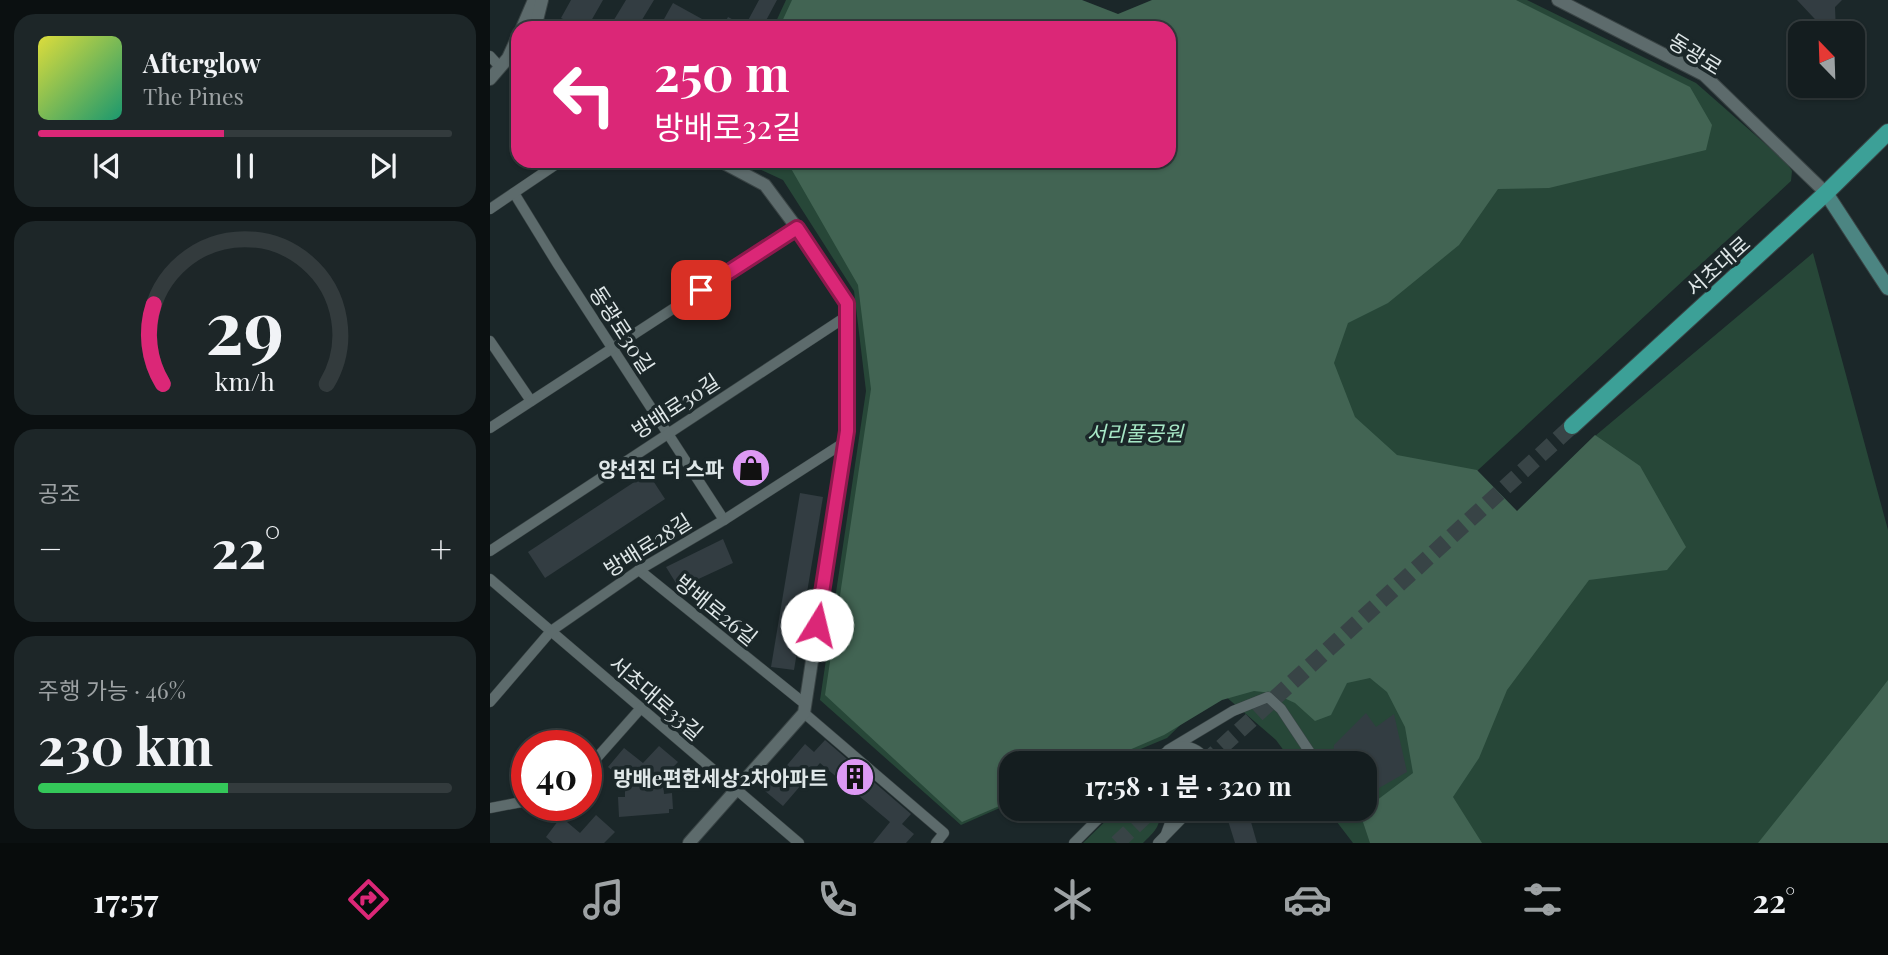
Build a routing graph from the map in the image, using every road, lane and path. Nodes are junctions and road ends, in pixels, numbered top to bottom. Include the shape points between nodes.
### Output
1 (534, 0) edge
2 (542, 0) edge
3 (1558, 0) edge
4 (525, 21) edge
5 (537, 21) edge
6 (511, 51) edge
7 (490, 56) edge
8 (511, 66) edge
9 (500, 67) junction
10 (490, 81) edge
11 (1888, 132) edge
12 (551, 168) edge
13 (733, 168) edge
14 (1826, 192) junction
15 (514, 193) junction
16 (490, 209) edge
17 (797, 228) junction
18 (1888, 288) edge
19 (847, 316) junction
20 (490, 341) edge
21 (612, 348) junction
22 (531, 401) junction
23 (1572, 426) tunnel mouth
24 (490, 428) edge
25 (667, 434) junction
26 (845, 442) junction
27 (724, 520) junction
28 (490, 551) edge
29 (639, 570) junction
30 (490, 579) edge
31 (551, 631) junction
32 (490, 702) edge
33 (641, 708) junction
34 (804, 708) junction
35 (1168, 750) joint
36 (1198, 751) edge
37 (1309, 751) edge
38 (602, 752) edge
39 (736, 790) junction
40 (511, 803) edge
41 (490, 808) edge
42 (1096, 821) edge
43 (1170, 821) edge
44 (1180, 821) edge
45 (1161, 842) edge
46 (689, 843) edge
47 (799, 843) edge
48 (936, 843) edge
49 (1074, 843) edge

1 - 4 street
2 - 5 street
3 - 14 street, 동광로 via 1704,75
6 - 9 street
7 - 9 street
8 - 10 street
9 - 10 street
11 - 14 main road, 서초대로
12 - 15 street
13 - 17 street via 765,185
14 - 18 main road
14 - 23 main road, 서초대로
15 - 16 street
15 - 21 street, 동광로30길
17 - 19 street via 847,303
17 - 21 street
19 - 25 street, 방배로30길
19 - 26 street
20 - 22 street
21 - 22 street
21 - 25 street, 동광로30길
22 - 24 street
25 - 27 street, 동광로30길
25 - 28 street, 방배로30길
26 - 27 street, 방배로28길
26 - 34 street
27 - 29 street, 방배로28길
29 - 31 street, 방배로28길
29 - 34 street, 방배로26길
30 - 31 street, 서초대로33길
31 - 32 street, 방배로28길
31 - 33 street, 서초대로33길
33 - 38 street
33 - 39 street, 서초대로33길
34 - 39 street
34 - 48 street via 944,833
35 - 36 street via 1187,746
35 - 37 street via 1233,711 1268,697
39 - 46 street
39 - 47 street, 서초대로33길
40 - 41 street
42 - 49 street
43 - 45 street
44 - 45 street

